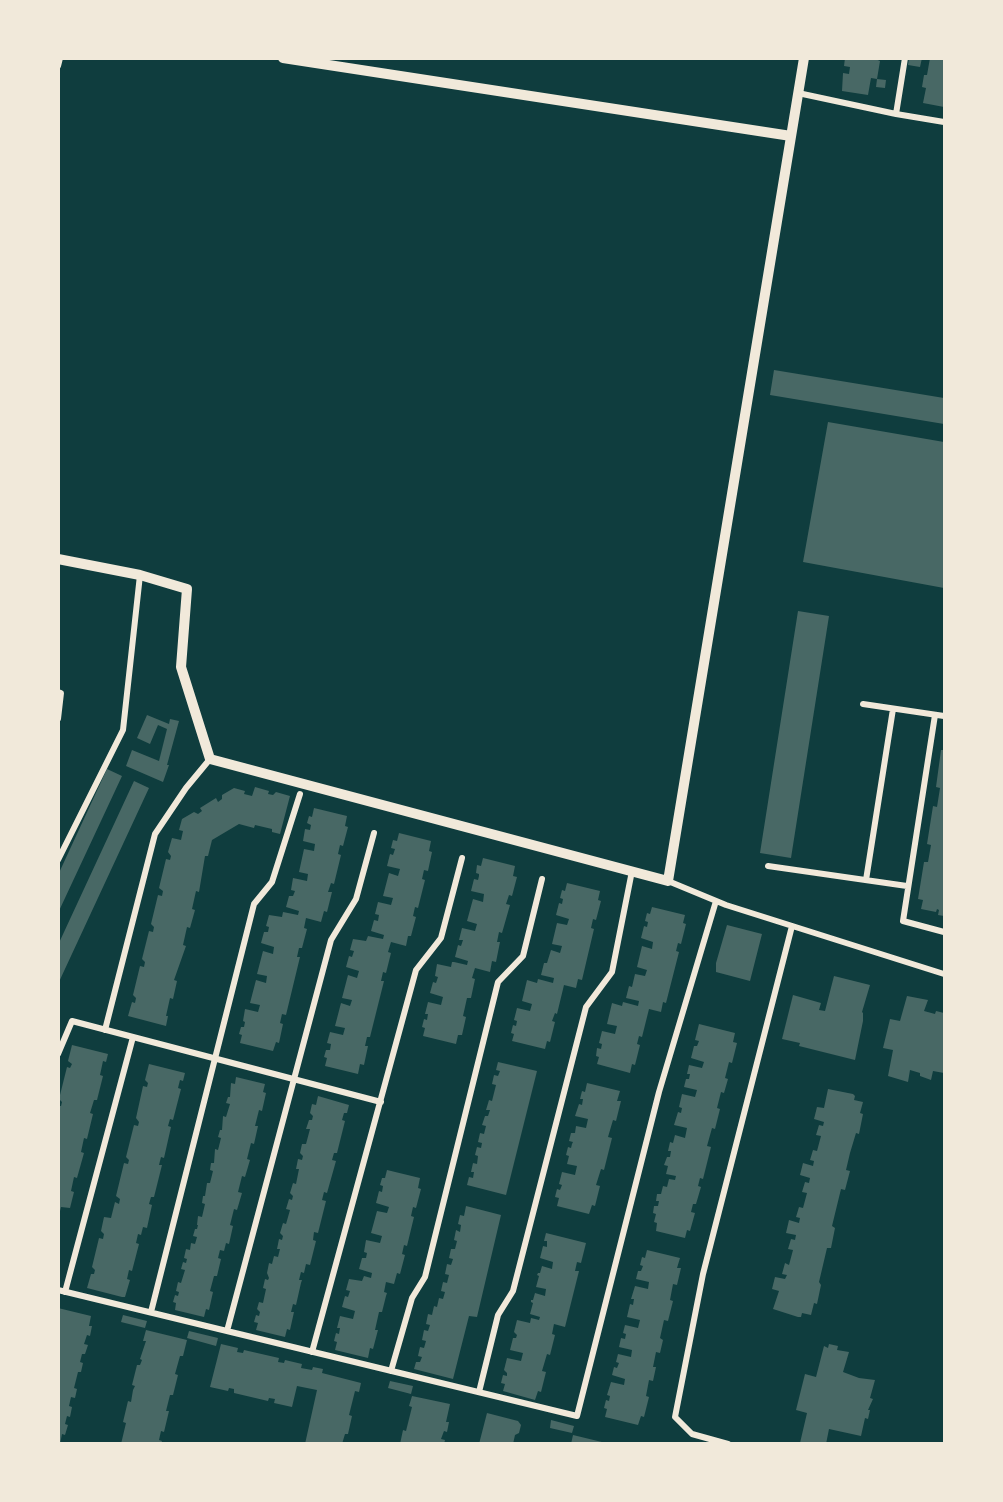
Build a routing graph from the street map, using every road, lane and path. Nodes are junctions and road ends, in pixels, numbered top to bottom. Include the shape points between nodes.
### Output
1 (60, 58) edge
2 (283, 58) edge
3 (804, 58) edge
4 (905, 58) edge
5 (58, 66) edge
6 (798, 93) junction
7 (896, 114) junction
8 (945, 122) edge
9 (791, 136) junction
10 (58, 560) edge
11 (140, 574) junction
12 (58, 692) edge
13 (863, 704) dead end
14 (893, 709) junction
15 (935, 715) junction
16 (945, 716) edge
17 (58, 719) edge
18 (210, 759) junction
19 (300, 794) dead end
20 (374, 833) dead end
21 (462, 858) dead end
22 (58, 860) edge
23 (768, 866) dead end
24 (632, 871) junction
25 (542, 879) dead end
26 (866, 880) junction
27 (668, 881) junction
28 (907, 886) junction
29 (716, 901) junction
30 (792, 926) junction
31 (945, 932) edge
32 (945, 974) edge
33 (105, 1030) junction
34 (133, 1037) junction
35 (58, 1054) edge
36 (215, 1059) junction
37 (294, 1079) junction
38 (381, 1102) junction
39 (62, 1291) edge
40 (151, 1312) junction
41 (227, 1331) junction
42 (312, 1352) junction
43 (391, 1371) junction
44 (479, 1392) junction
45 (728, 1443) edge

1 - 5 street
2 - 9 street
3 - 6 street
4 - 7 street
6 - 7 street
6 - 9 street
7 - 8 street
9 - 27 street
10 - 11 street
11 - 18 street via 187,589 181,667
11 - 22 street via 123,730
12 - 17 street
13 - 14 street
14 - 15 street
14 - 26 street
15 - 16 street
15 - 28 street
18 - 24 street
18 - 33 street via 155,834
19 - 36 street via 272,882 254,904
20 - 37 street via 356,899 331,940
21 - 38 street via 441,938 416,970
23 - 26 street
24 - 27 street
24 - 44 street via 612,972 586,1007 513,1290 498,1314
25 - 43 street via 524,956 498,982 425,1277 412,1298
26 - 28 street
27 - 29 street
28 - 31 street via 903,921
29 - 30 street
29 - 44 street via 660,1092 577,1416
30 - 32 street
30 - 45 street via 703,1274 675,1417 692,1434
33 - 34 street
33 - 35 street via 72,1021
34 - 36 street
34 - 39 street
36 - 37 street
36 - 40 street
37 - 38 street
37 - 41 street
38 - 42 street
39 - 40 street
40 - 41 street
41 - 42 street
42 - 43 street
43 - 44 street

